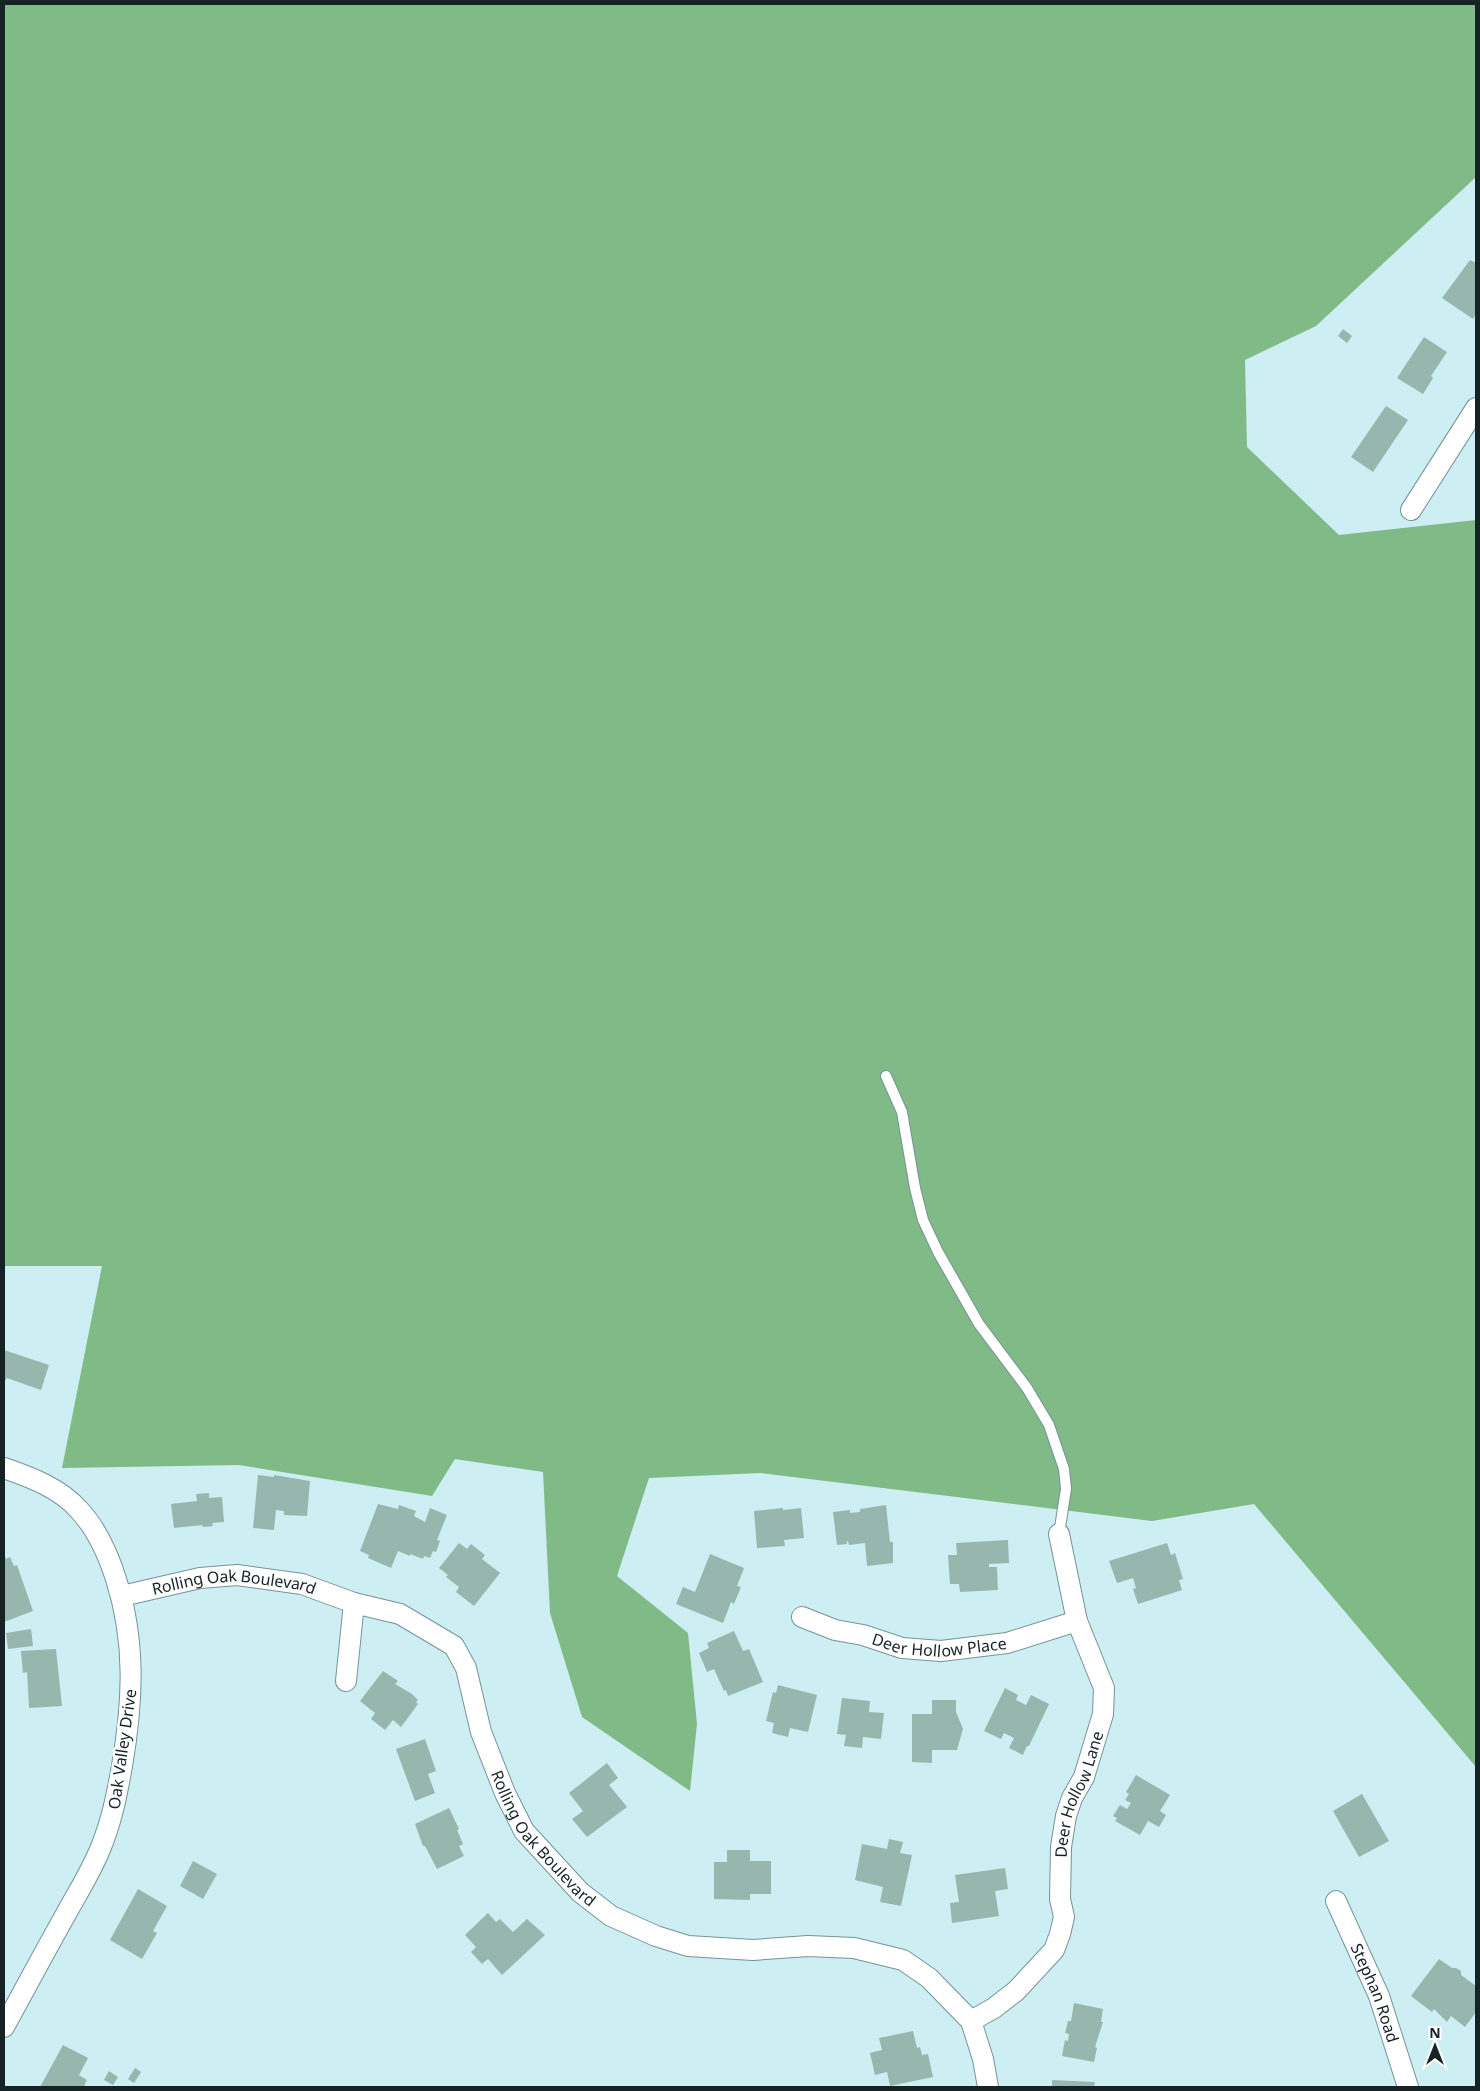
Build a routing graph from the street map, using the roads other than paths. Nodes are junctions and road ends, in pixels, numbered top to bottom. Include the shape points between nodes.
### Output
1 (1476, 408) edge
2 (1410, 510) dead end
3 (886, 1076) dead end
4 (6, 1468) edge
5 (1058, 1534) joint
6 (122, 1596) junction
7 (354, 1603) junction
8 (802, 1617) dead end
9 (1077, 1622) junction
10 (346, 1681) dead end
11 (1336, 1901) dead end
12 (971, 2021) junction
13 (4, 2027) edge
14 (988, 2087) edge
15 (1408, 2087) edge

1 - 2 street
3 - 5 lane via 902,1112 923,1220 979,1324 1027,1388 1049,1425 1065,1476 1066,1489
4 - 6 street, Oak Valley Drive via 42,1483 79,1509 103,1545
5 - 9 street, Deer Hollow Lane
6 - 7 street, Rolling Oak Boulevard via 200,1578 237,1575 302,1584
6 - 13 street, Oak Valley Drive via 130,1640 132,1700 114,1813 93,1865
7 - 10 street
7 - 12 street, Rolling Oak Boulevard via 400,1614 454,1646 466,1668 481,1732 524,1831 580,1892 611,1916 688,1946 753,1950 808,1946 854,1948 903,1960 929,1978
8 - 9 street, Deer Hollow Place via 835,1630 902,1648 941,1651 1007,1643
9 - 12 street, Deer Hollow Lane via 1104,1688 1103,1714 1084,1777 1066,1816 1061,1847 1060,1899 1064,1917 1060,1934 1054,1950 1016,1991
11 - 15 street, Stephan Road via 1379,1996
12 - 14 street, Rolling Oak Boulevard

